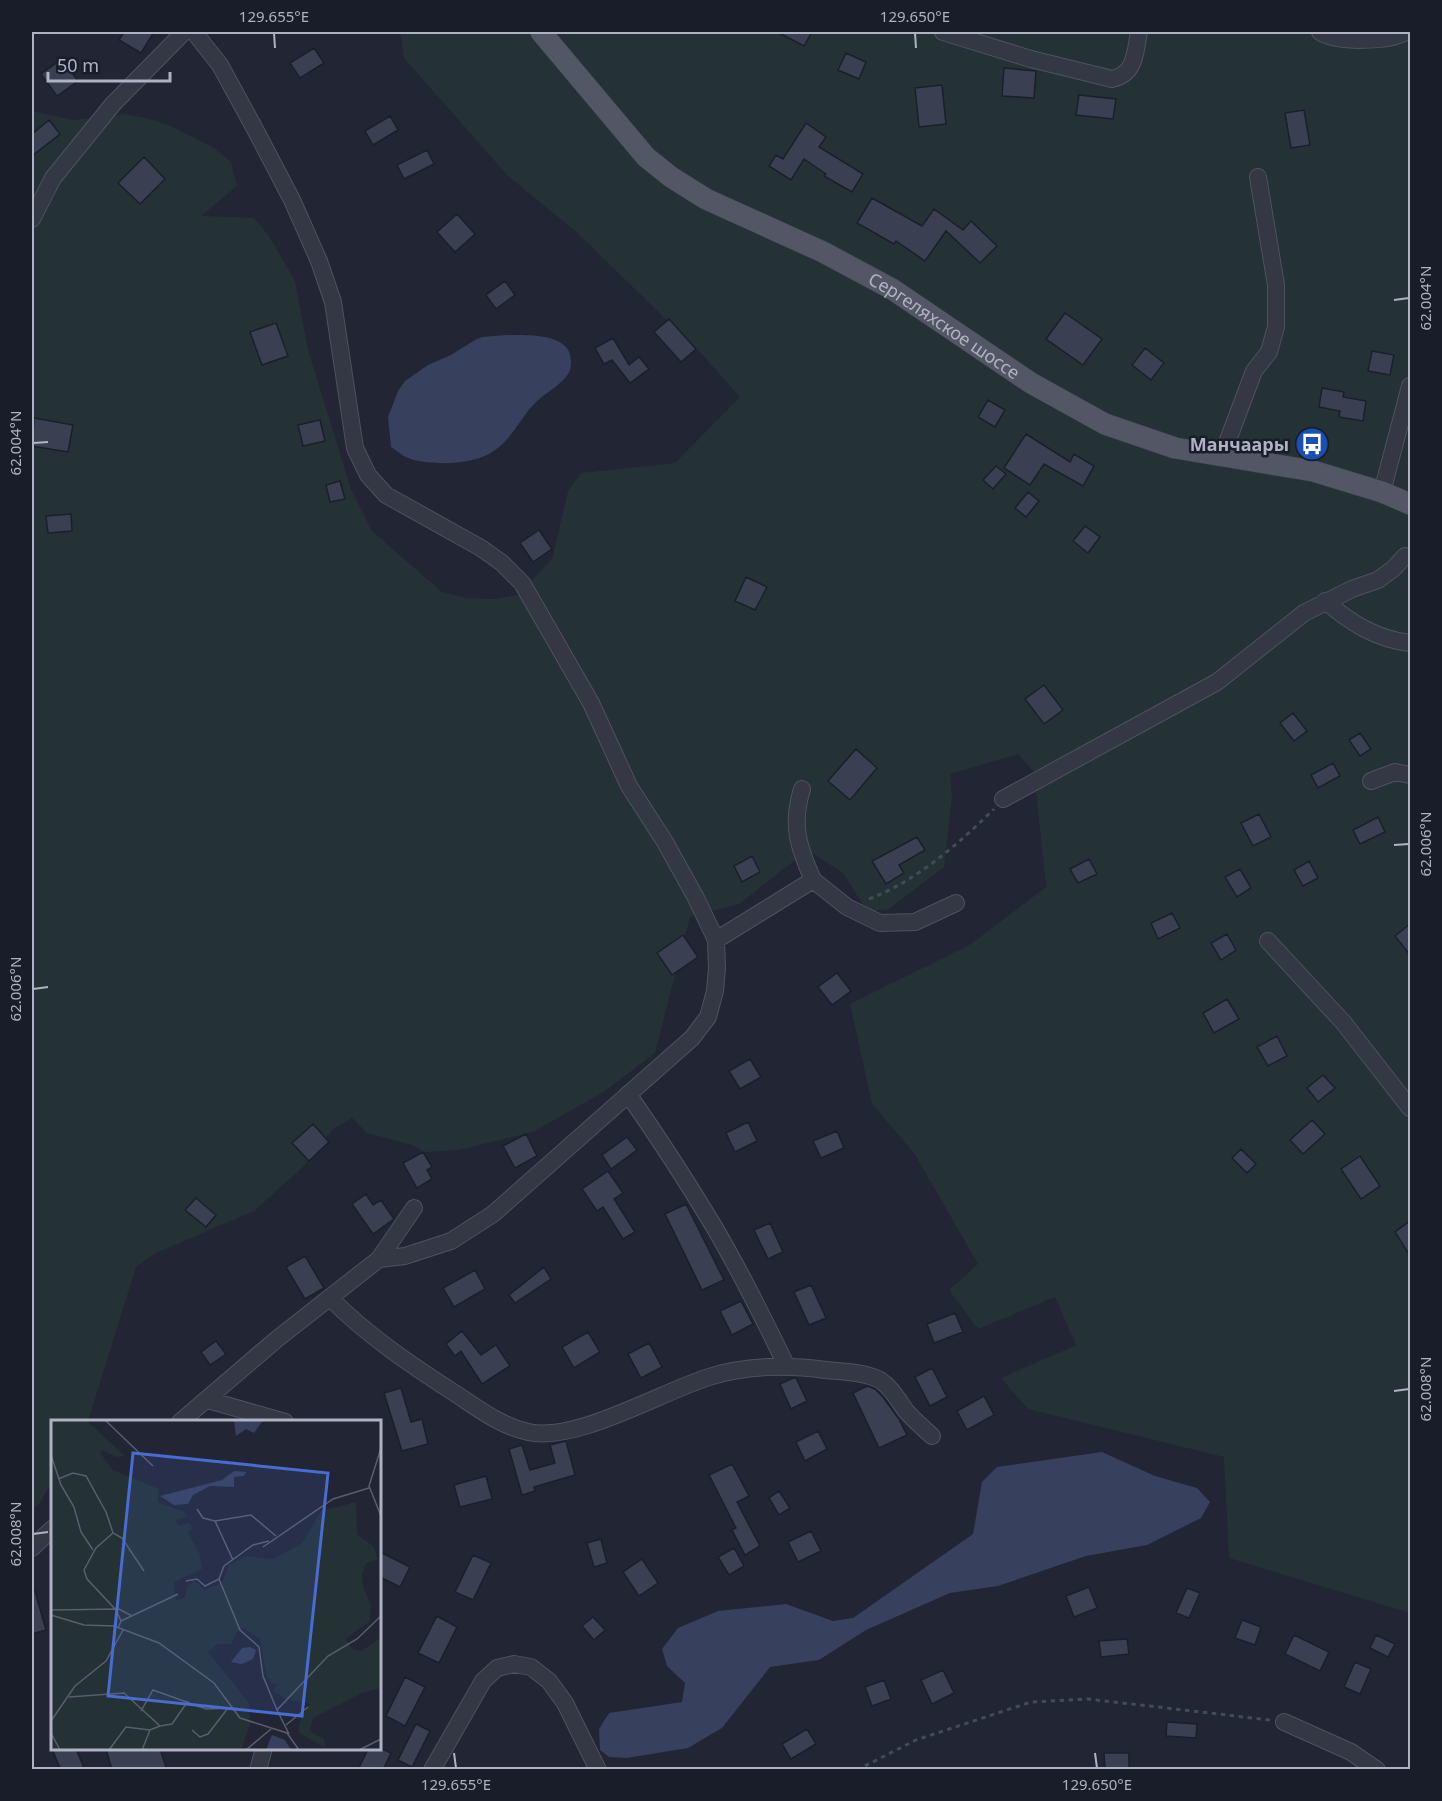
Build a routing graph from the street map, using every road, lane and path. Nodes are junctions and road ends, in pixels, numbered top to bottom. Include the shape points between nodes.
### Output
1 (184, 32) edge
2 (194, 32) edge
3 (541, 32) edge
4 (943, 32) edge
5 (1139, 32) edge
6 (1320, 32) edge
7 (1406, 32) edge
8 (1258, 177) dead end
9 (32, 219) edge
10 (1410, 386) edge
11 (1222, 456) junction
12 (1382, 492) junction
13 (1410, 504) edge
14 (1409, 557) edge
15 (1325, 601) junction
16 (1410, 643) edge
17 (1410, 775) edge
18 (1371, 781) dead end
19 (802, 789) dead end
20 (1003, 799) joint
21 (813, 879) junction
22 (956, 903) dead end
23 (847, 907) junction
24 (716, 940) junction
25 (1268, 941) dead end
26 (628, 1094) junction
27 (1410, 1108) edge
28 (414, 1208) dead end
29 (378, 1259) junction
30 (330, 1298) junction
31 (787, 1367) junction
32 (208, 1400) junction
33 (183, 1420) edge
34 (278, 1420) edge
35 (932, 1436) dead end
36 (51, 1530) edge
37 (32, 1548) edge
38 (1284, 1722) joint
39 (264, 1750) edge
40 (258, 1770) edge
41 (432, 1770) edge
42 (598, 1770) edge
43 (857, 1770) edge
44 (1377, 1770) edge

1 - 9 street via 113,104 53,178
2 - 24 street via 220,65 292,200 319,261 333,302 355,448 368,475 386,495 481,548 522,583 591,703 629,786 665,842
3 - 11 main road, Сергеляхское шоссе via 646,157 706,199 823,252 892,289 1031,383 1105,424 1174,448
4 - 5 street via 1112,79 1124,77 1132,66
6 - 7 street via 1349,40
8 - 11 street via 1276,285 1276,327 1269,352 1254,371
10 - 12 street
11 - 12 main road, Сергеляхское шоссе via 1313,471
12 - 13 main road, Сергеляхское шоссе
14 - 15 street via 1378,580
15 - 16 street via 1378,636
15 - 20 street via 1288,624 1217,682
17 - 18 street via 1395,772
19 - 21 street via 795,810 797,832
20 - 23 path via 934,863 888,892
21 - 23 street
21 - 24 street
22 - 23 street via 915,922 880,923
24 - 26 street via 715,991 708,1017 692,1038
25 - 27 street via 1343,1022
26 - 29 street via 493,1215 451,1240 405,1256
26 - 31 street via 714,1227
28 - 29 street
29 - 30 street
30 - 31 street via 391,1352 498,1421 529,1432 553,1434 580,1428 711,1376 751,1368
30 - 32 street
31 - 35 street via 863,1374 879,1380
32 - 33 street
32 - 34 street
36 - 37 street
38 - 43 path via 1088,1699 1030,1702 916,1740
38 - 44 street via 1351,1752
39 - 40 street
41 - 42 street via 483,1681 497,1668 514,1664 531,1666 549,1681 565,1703

